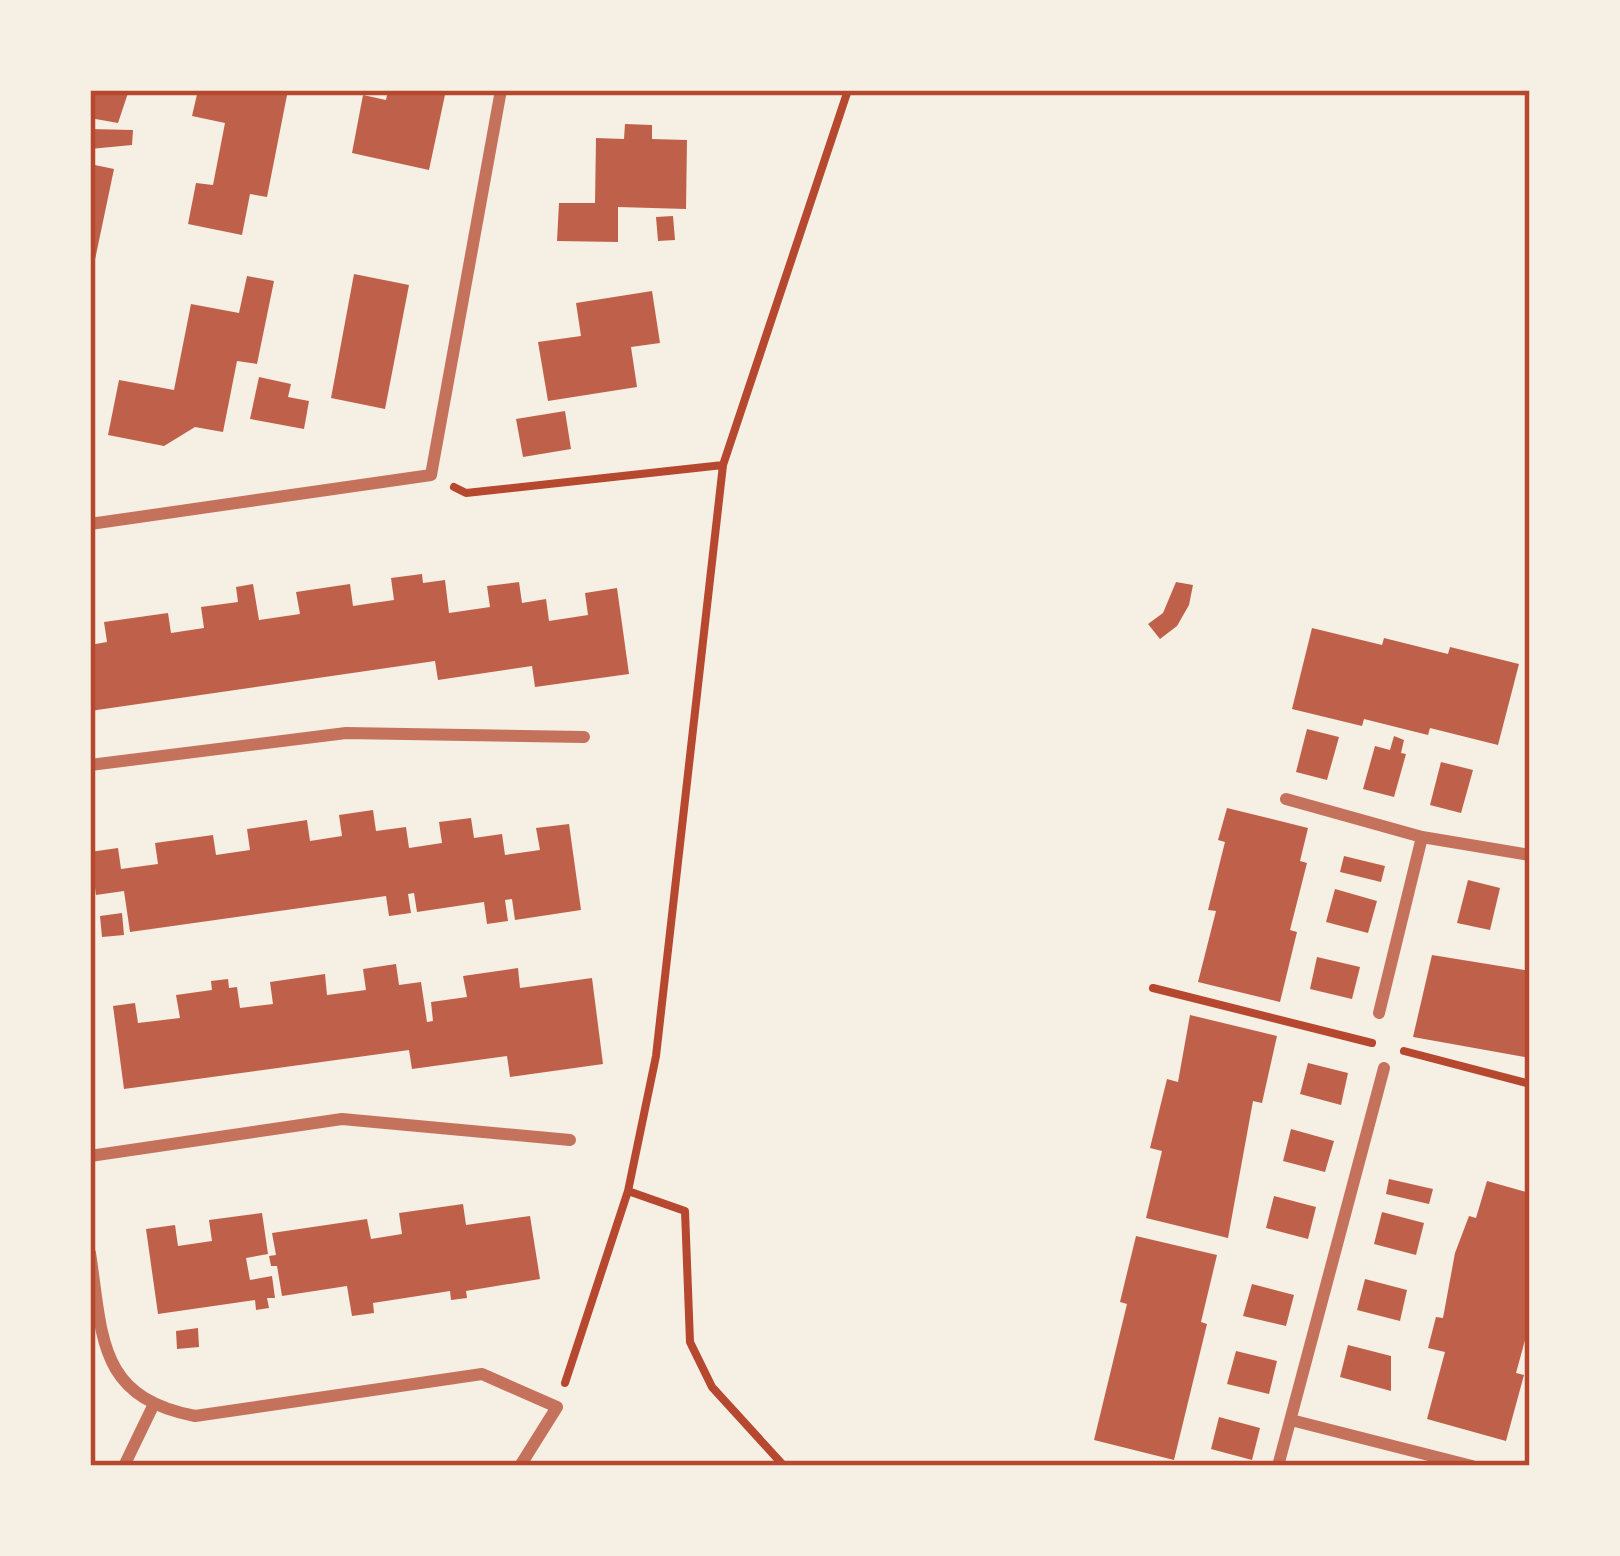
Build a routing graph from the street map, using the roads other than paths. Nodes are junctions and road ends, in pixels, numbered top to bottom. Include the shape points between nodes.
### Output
1 (502, 90) edge
2 (90, 524) edge
3 (584, 737) dead end
4 (90, 765) edge
5 (1286, 799) dead end
6 (1421, 838) junction
7 (1530, 855) edge
8 (1379, 1013) dead end
9 (1384, 1068) dead end
10 (570, 1140) dead end
11 (90, 1156) edge
12 (90, 1253) edge
13 (152, 1408) junction
14 (1291, 1420) junction
15 (124, 1466) edge
16 (520, 1466) edge
17 (1278, 1466) edge
18 (1472, 1466) edge

1 - 2 street via 431,475
3 - 4 street via 346,733
5 - 6 street
6 - 7 street
6 - 8 street
9 - 14 street
10 - 11 street via 342,1119
12 - 13 street via 105,1350 130,1391
13 - 15 street
13 - 16 street via 194,1416 482,1374 557,1407
14 - 17 street
14 - 18 street

